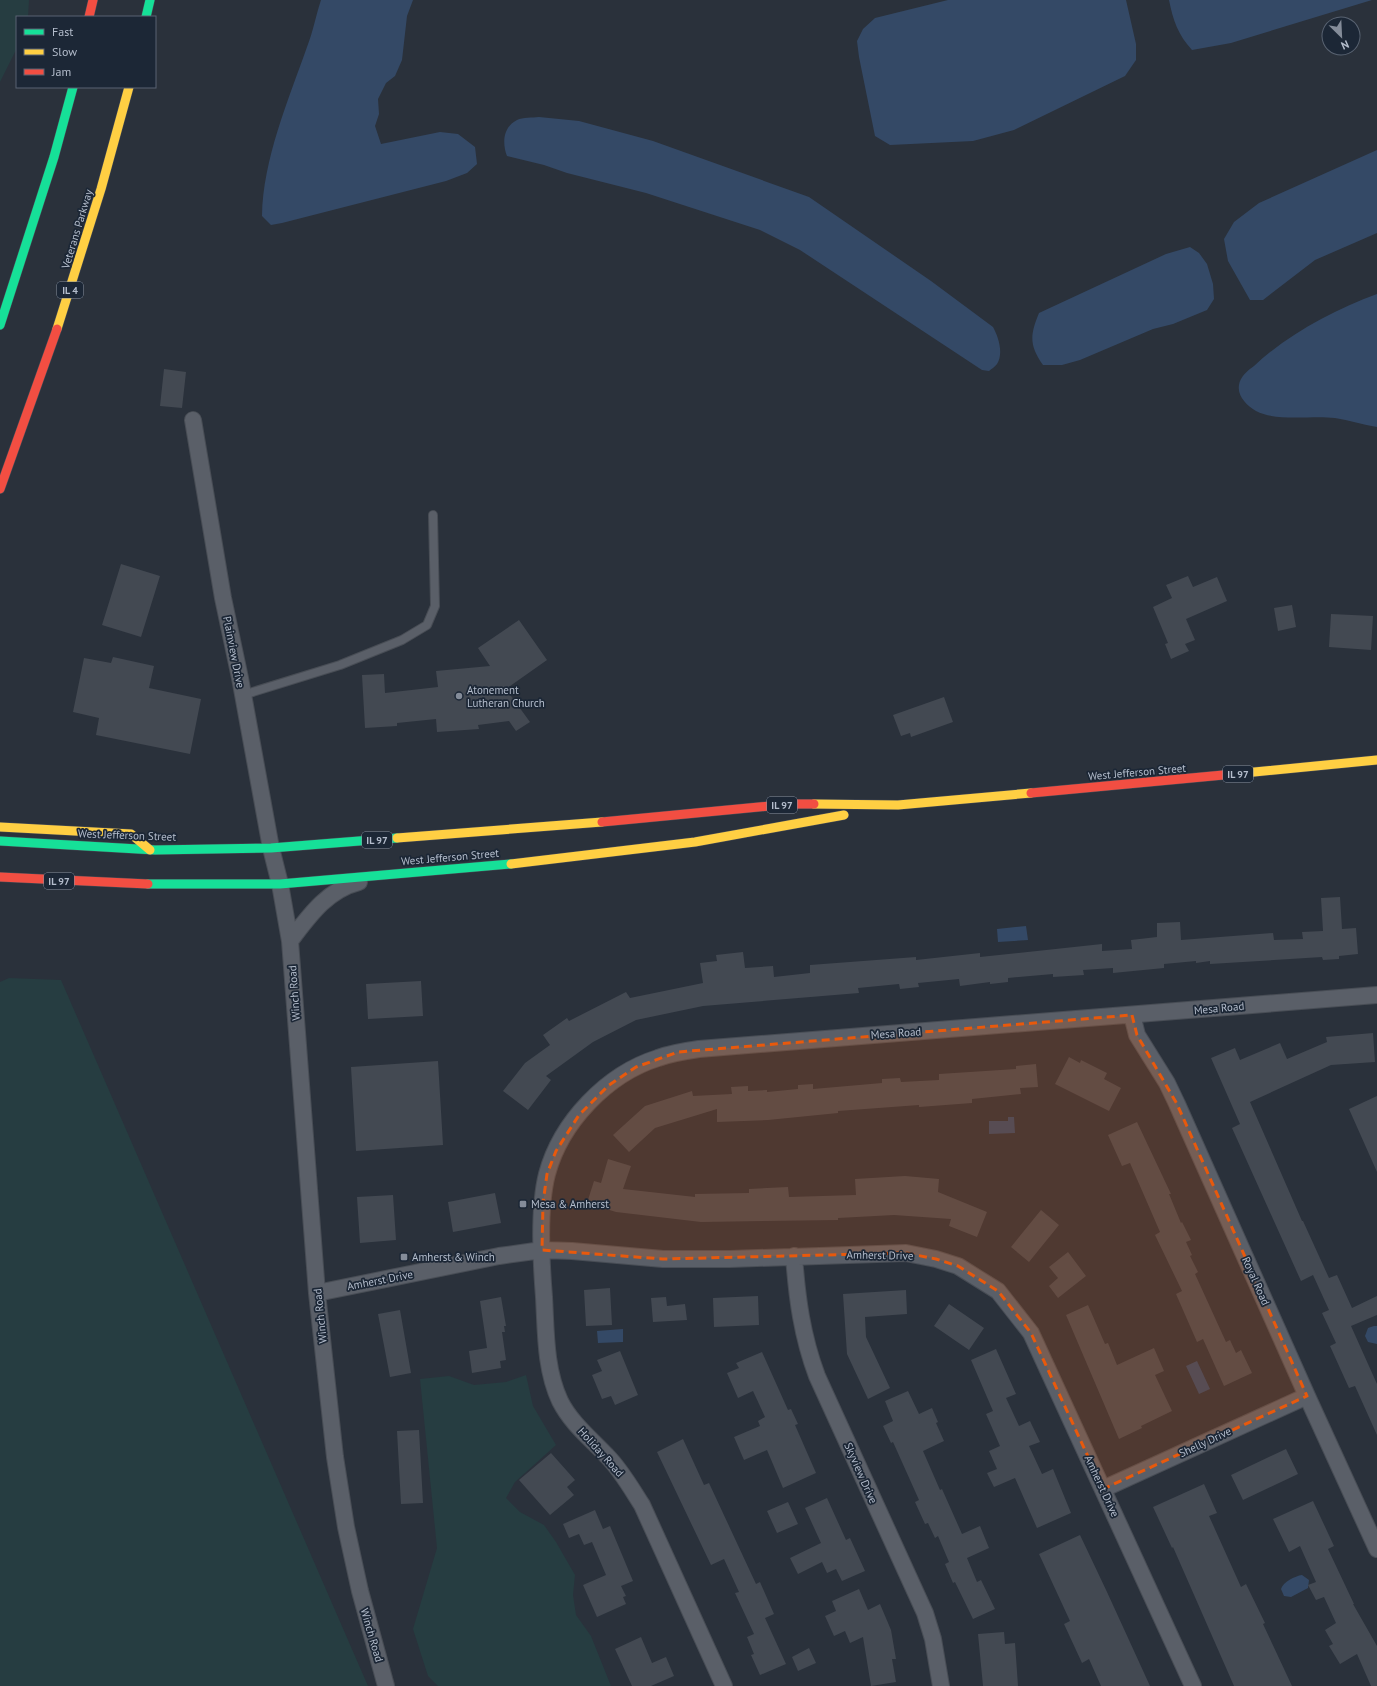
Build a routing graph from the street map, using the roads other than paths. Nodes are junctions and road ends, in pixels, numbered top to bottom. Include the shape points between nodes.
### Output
1 (93, 0) edge
2 (150, 0) edge
3 (89, 16) edge
4 (146, 16) edge
5 (73, 88) edge
6 (129, 88) edge
7 (0, 325) edge
8 (193, 420) dead end
9 (0, 489) edge
10 (433, 515) dead end
11 (243, 696) junction
12 (1377, 760) edge
13 (898, 805) junction
14 (0, 827) edge
15 (0, 841) edge
16 (271, 848) junction
17 (150, 850) junction
18 (379, 876) junction
19 (0, 877) edge
20 (280, 884) junction
21 (290, 941) junction
22 (1377, 995) edge
23 (1132, 1014) junction
24 (542, 1250) junction
25 (794, 1256) junction
26 (317, 1293) junction
27 (1307, 1396) junction
28 (1103, 1488) junction
29 (1377, 1549) edge
30 (386, 1686) edge
31 (724, 1686) edge
32 (941, 1686) edge
33 (1193, 1686) edge

1 - 3 main road
2 - 4 main road
5 - 7 main road via 54,158
6 - 9 main road, Veterans Parkway / IL 4 via 90,231
8 - 11 street, Plainview Drive
10 - 11 lane via 435,606 428,625 402,640 340,665
11 - 16 street, Plainview Drive
12 - 13 main road, West Jefferson Street / IL 97
13 - 16 main road, West Jefferson Street / IL 97 via 791,804 559,826
13 - 18 main road, West Jefferson Street / IL 97 via 695,842
14 - 17 main road via 131,834
15 - 17 main road, West Jefferson Street / IL 97
16 - 17 main road, West Jefferson Street / IL 97
16 - 20 street, Plainview Drive
18 - 20 main road, West Jefferson Street / IL 97
18 - 21 street via 353,883 332,893 307,918
19 - 20 main road, West Jefferson Street / IL 97 via 118,884
20 - 21 street, Winch Road
21 - 26 street, Winch Road
22 - 23 street, Mesa Road
23 - 24 street, Mesa Road via 699,1049 657,1058 636,1067 609,1085 578,1115 566,1132 547,1174 543,1202
23 - 27 street, Royal Road via 1137,1035 1177,1104
24 - 25 street, Amherst Drive via 663,1259
24 - 26 street, Amherst Drive via 492,1257
24 - 31 street, Holiday Road via 548,1362 553,1384 572,1420 608,1457 642,1505
25 - 28 street, Amherst Drive via 906,1253 958,1266 998,1291 1031,1333
25 - 32 street, Skyview Drive via 801,1324 808,1352 925,1613 933,1639
26 - 30 street, Winch Road via 335,1457 346,1527 360,1591
27 - 28 street, Shelly Drive
27 - 29 street, Royal Road
28 - 33 street, Amherst Drive

